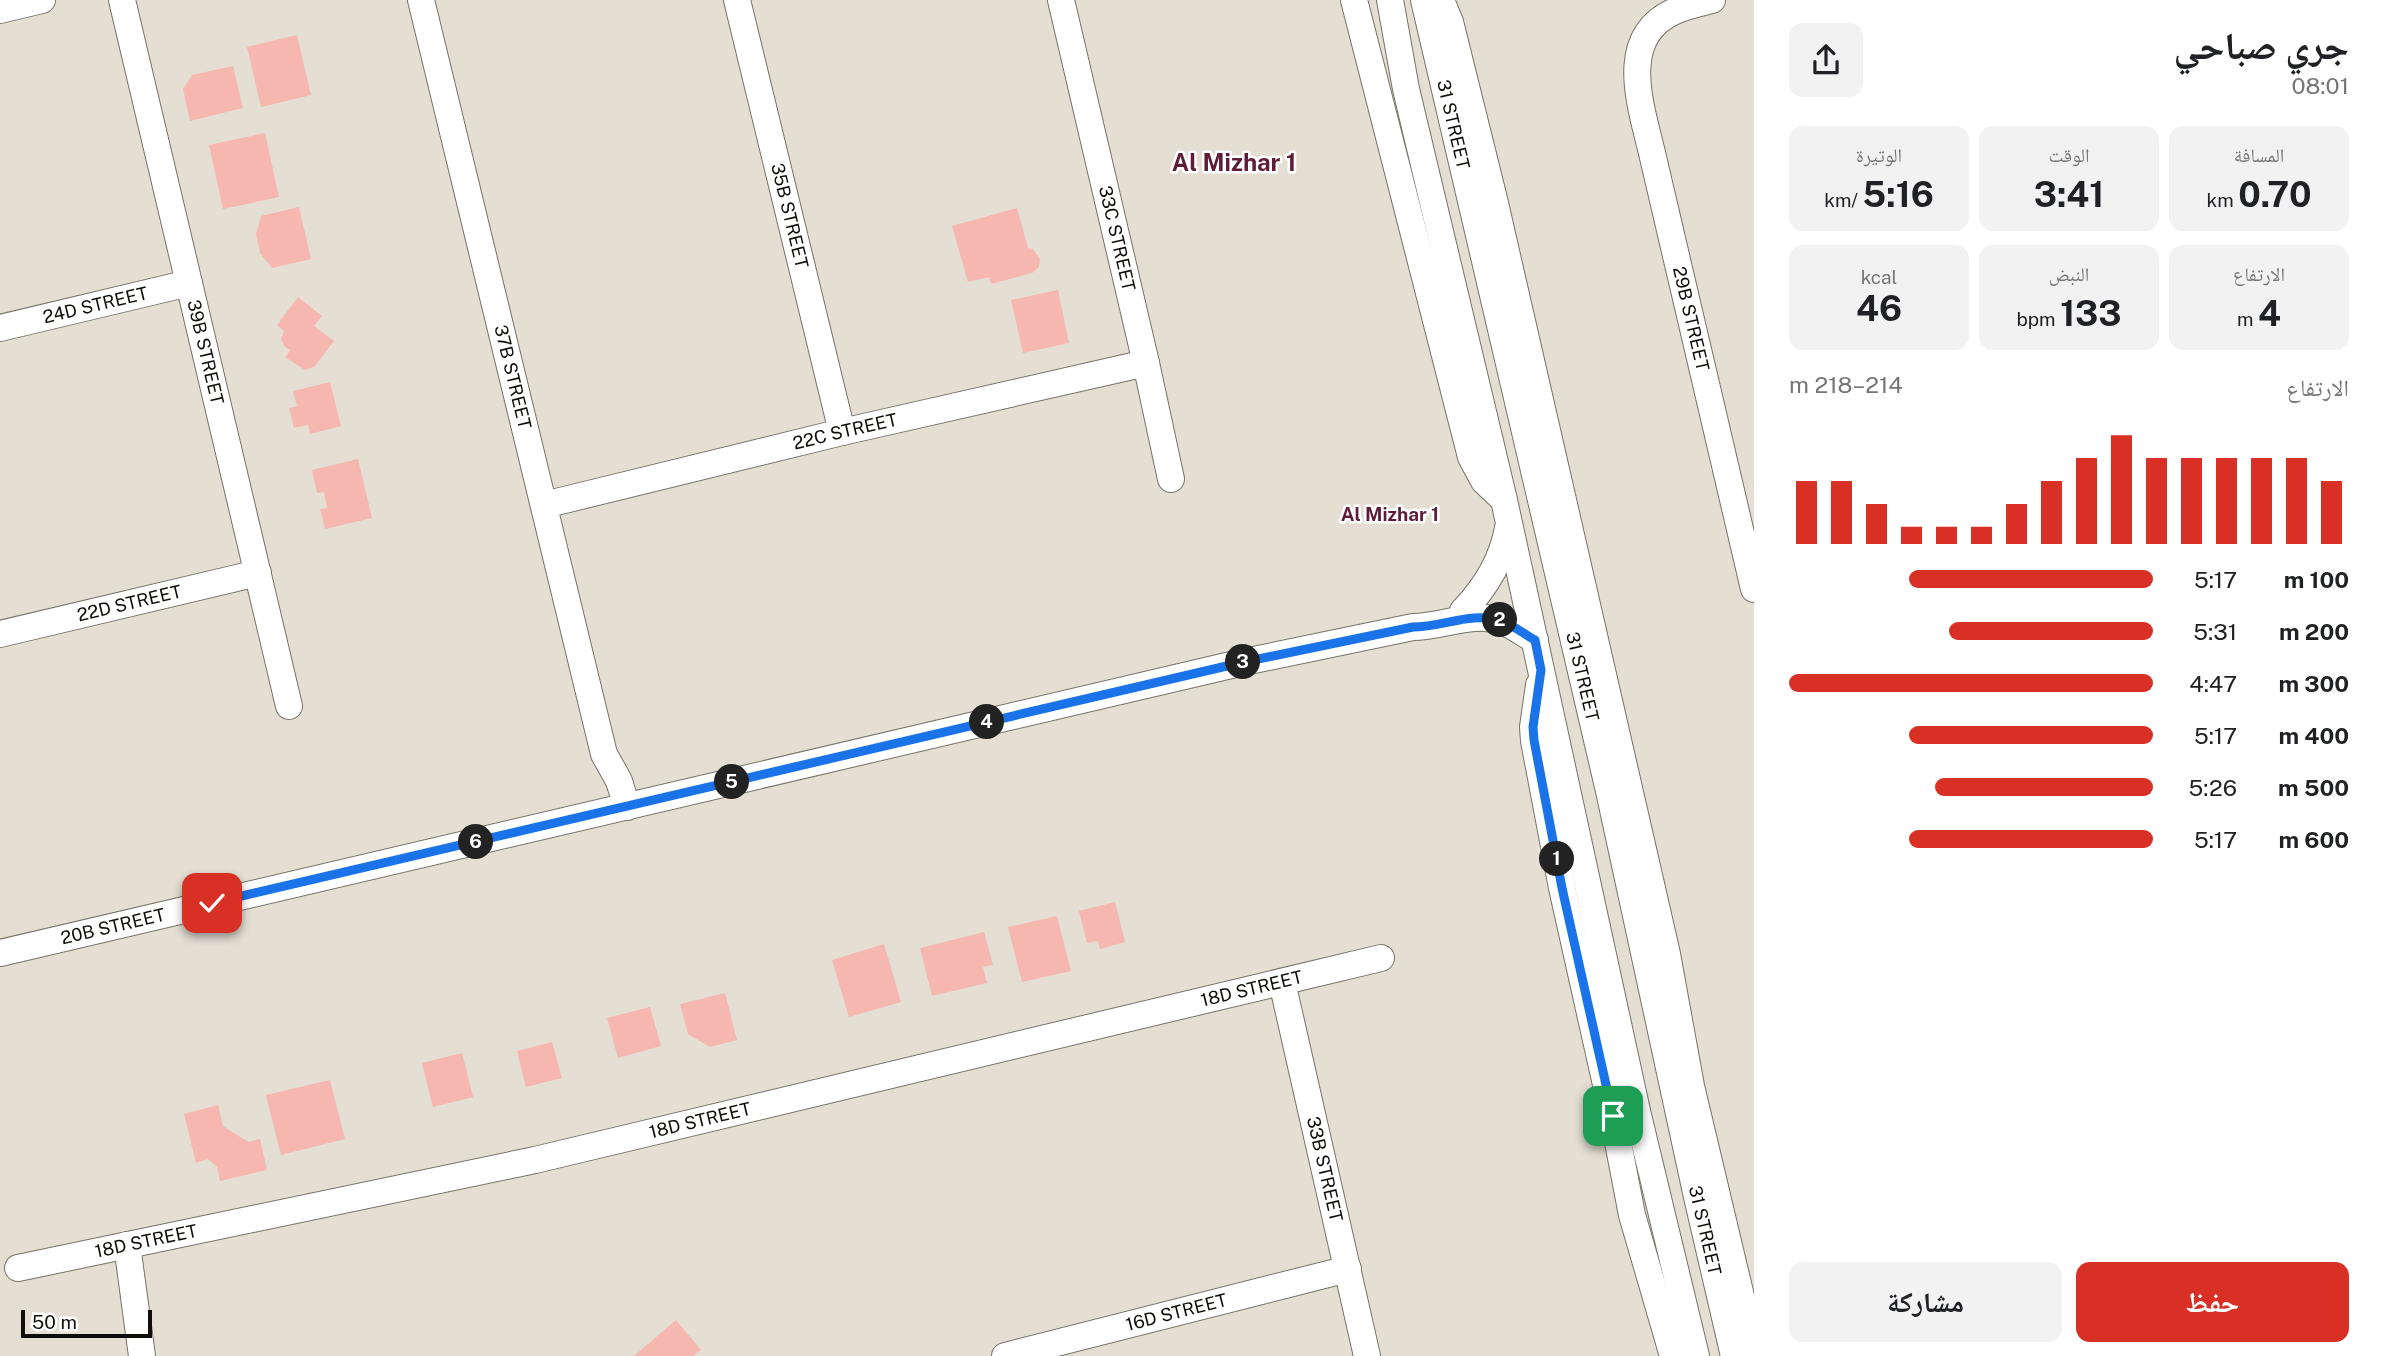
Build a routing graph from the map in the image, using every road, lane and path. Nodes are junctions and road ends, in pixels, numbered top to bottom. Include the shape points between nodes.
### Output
1 (42, 0) edge
2 (122, 0) edge
3 (421, 0) edge
4 (737, 0) edge
5 (1061, 0) edge
6 (1354, 0) edge
7 (1390, 0) edge
8 (1424, 0) edge
9 (1441, 0) edge
10 (1712, 0) edge
11 (0, 10) edge
12 (189, 284) junction
13 (0, 328) edge
14 (1146, 363) junction
15 (842, 432) junction
16 (1171, 479) dead end
17 (544, 505) junction
18 (1507, 511) junction
19 (257, 573) junction
20 (1754, 589) edge
21 (1525, 596) junction
22 (1464, 611) junction
23 (1413, 627) junction
24 (0, 634) edge
25 (1535, 640) junction
26 (1541, 670) junction
27 (289, 706) dead end
28 (1609, 791) junction
29 (617, 809) junction
30 (0, 953) edge
31 (1381, 958) dead end
32 (1282, 982) junction
33 (127, 1245) junction
34 (18, 1268) dead end
35 (1348, 1269) junction
36 (1754, 1351) edge
37 (142, 1356) edge
38 (1005, 1356) edge
39 (1367, 1356) edge
40 (1673, 1356) edge
41 (1696, 1356) edge
42 (1734, 1356) edge

1 - 11 street
2 - 12 street, 39B STREET
3 - 17 street, 37B STREET
4 - 15 street, 35B STREET
5 - 14 street, 33C STREET
6 - 18 street via 1471,457
7 - 18 street via 1406,89
8 - 28 street, 31 STREET
9 - 36 street via 1494,199
10 - 20 street, 29B STREET via 1675,11 1649,31 1641,46 1637,80
12 - 13 street, 24D STREET
12 - 19 street, 39B STREET
14 - 15 street, 22C STREET
14 - 16 street, 33C STREET
15 - 17 street, 22C STREET
17 - 29 street, 37B STREET via 604,754 603,784
18 - 21 street
18 - 22 street via 1501,556
19 - 24 street, 22D STREET
19 - 27 street, 39B STREET
21 - 22 street, 20B STREET
21 - 25 street
21 - 28 street via 1541,605 1554,621 1588,759
22 - 23 street, 20B STREET
23 - 25 street, 20B STREET via 1491,618
23 - 29 street, 20B STREET via 1244,662
25 - 26 street
26 - 40 street via 1534,740 1562,888 1632,1215
26 - 41 street via 1637,1111
28 - 42 street, 31 STREET
29 - 30 street, 20B STREET
31 - 32 street, 18D STREET
32 - 33 street, 18D STREET via 535,1160
32 - 35 street, 33B STREET
33 - 34 street, 18D STREET
33 - 37 street
35 - 38 street, 16D STREET
35 - 39 street, 33B STREET

